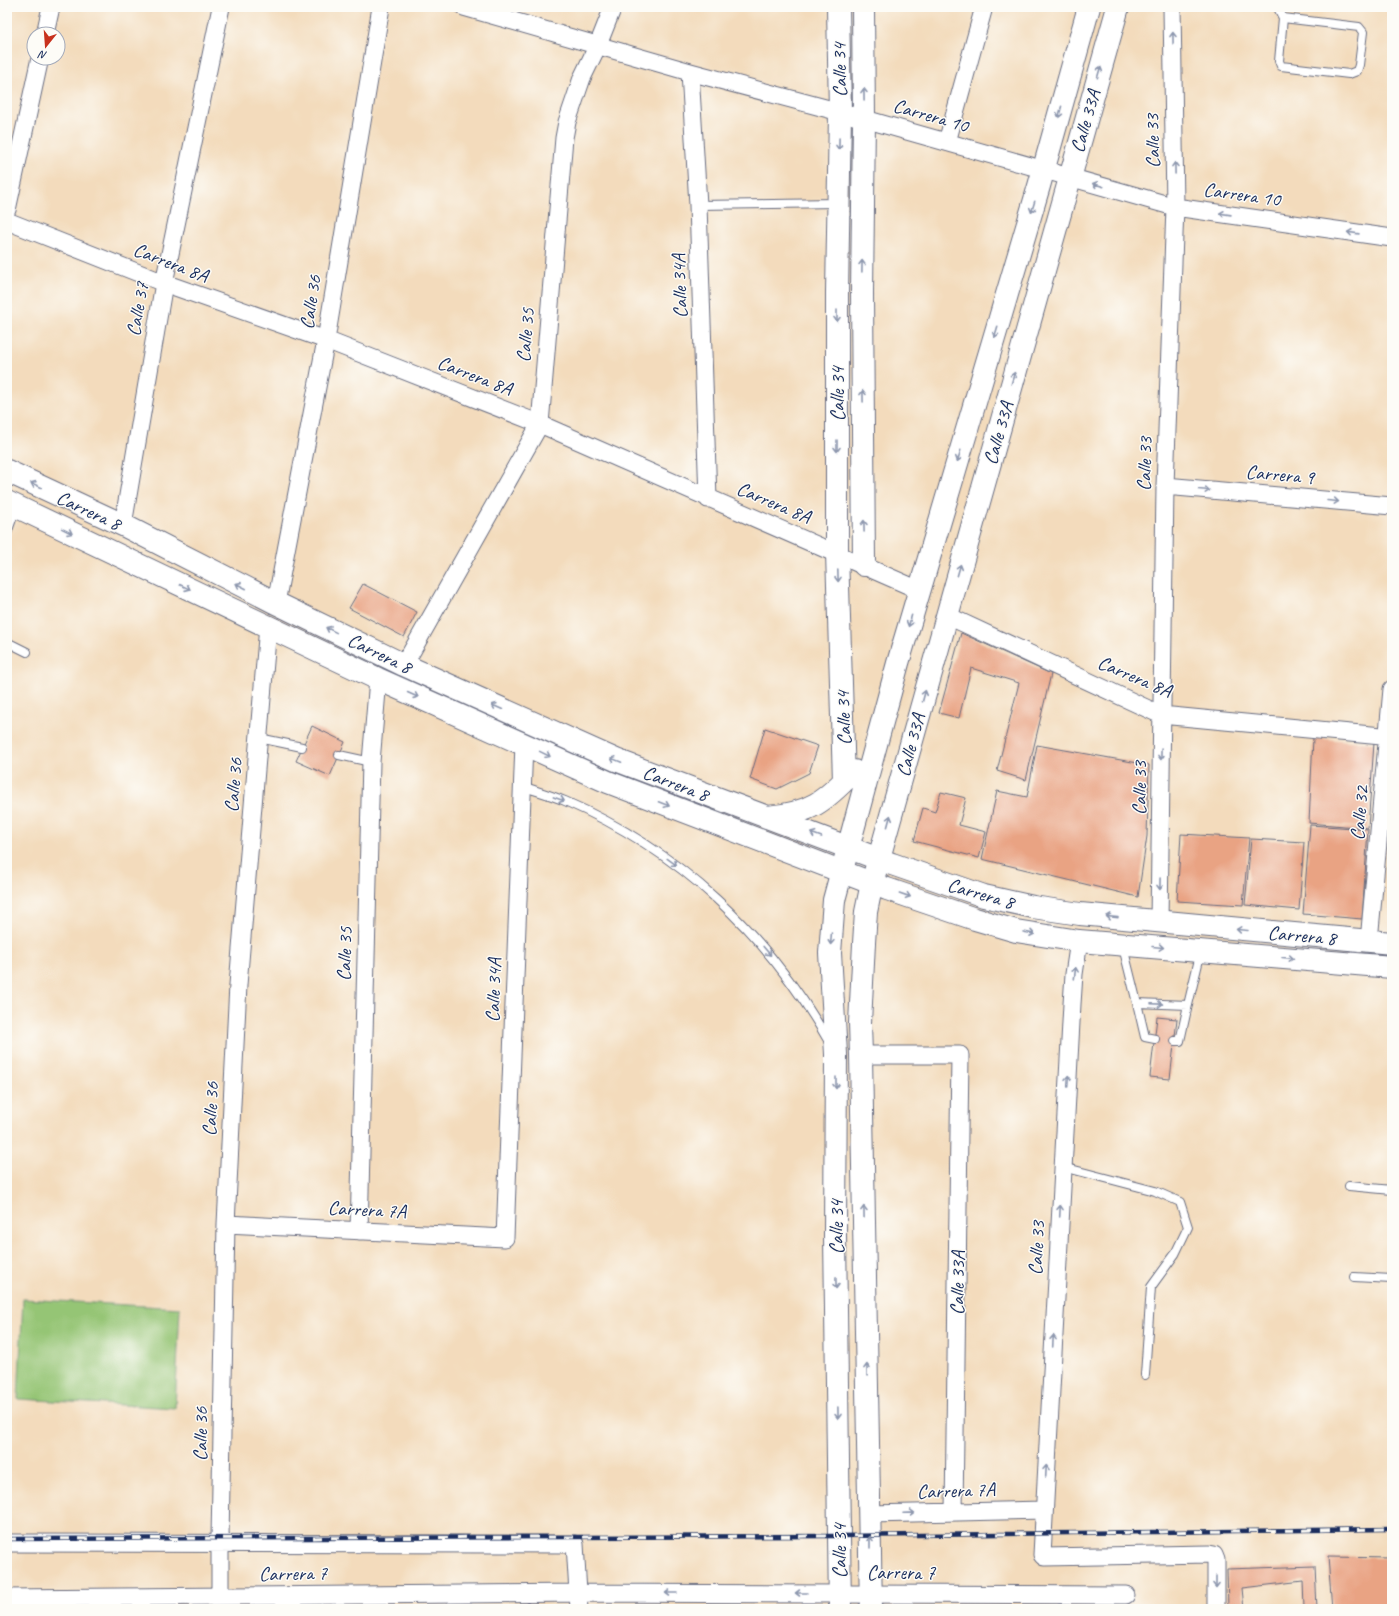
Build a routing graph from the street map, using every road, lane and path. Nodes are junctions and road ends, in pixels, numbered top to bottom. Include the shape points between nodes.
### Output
1 (51, 7) edge
2 (221, 7) edge
3 (381, 7) edge
4 (464, 7) edge
5 (613, 7) edge
6 (838, 7) edge
7 (863, 7) edge
8 (984, 7) edge
9 (1088, 7) edge
10 (1118, 7) edge
11 (1172, 7) edge
12 (1279, 7) edge
13 (1283, 18) junction
14 (47, 26) edge
15 (598, 45) junction
16 (38, 66) edge
17 (690, 72) junction
18 (840, 112) junction
19 (864, 119) junction
20 (947, 142) junction
21 (1044, 170) junction
22 (1070, 177) junction
23 (837, 203) junction
24 (698, 205) junction
25 (1175, 207) junction
26 (7, 210) edge
27 (7, 221) edge
28 (1392, 238) edge
29 (164, 283) junction
30 (837, 293) junction
31 (862, 293) junction
32 (326, 340) junction
33 (540, 424) junction
34 (7, 472) edge
35 (1165, 486) junction
36 (708, 499) junction
37 (12, 505) edge
38 (1392, 506) edge
39 (123, 525) junction
40 (7, 533) edge
41 (837, 553) junction
42 (864, 565) junction
43 (919, 590) junction
44 (276, 603) junction
45 (946, 615) junction
46 (268, 626) junction
47 (7, 642) edge
48 (27, 652) dead end
49 (898, 663) junction
50 (404, 665) junction
51 (378, 679) junction
52 (1392, 689) edge
53 (1162, 714) junction
54 (1390, 737) edge
55 (259, 738) junction
56 (878, 738) junction
57 (524, 744) junction
58 (302, 747) dead end
59 (339, 755) dead end
60 (371, 762) junction
61 (844, 781) junction
62 (522, 786) junction
63 (767, 817) junction
64 (854, 849) junction
65 (879, 859) junction
66 (842, 872) junction
67 (872, 883) junction
68 (1159, 922) junction
69 (1369, 941) junction
70 (1079, 942) junction
71 (1392, 943) edge
72 (1123, 944) junction
73 (1201, 951) junction
74 (1392, 967) edge
75 (1137, 1003) junction
76 (1188, 1005) junction
77 (1155, 1039) dead end
78 (1175, 1041) dead end
79 (836, 1054) junction
80 (862, 1055) junction
81 (1063, 1168) junction
82 (1349, 1186) dead end
83 (1392, 1190) edge
84 (226, 1224) junction
85 (359, 1231) junction
86 (835, 1235) junction
87 (864, 1235) junction
88 (506, 1238) joint
89 (1354, 1278) dead end
90 (1392, 1279) edge
91 (1145, 1374) dead end
92 (1044, 1510) junction
93 (954, 1512) junction
94 (870, 1514) junction
95 (7, 1543) edge
96 (220, 1543) junction
97 (1126, 1595) dead end
98 (220, 1596) junction
99 (7, 1598) edge
100 (579, 1601) edge
101 (840, 1601) edge
102 (870, 1602) edge
103 (1216, 1609) edge

1 - 14 street
2 - 29 street, Calle 37
3 - 32 street, Calle 36
4 - 15 street, Carrera 10
5 - 15 street, Calle 35
6 - 18 main road, Calle 34
19 -> 7 main road, Calle 34
8 - 20 street
9 -> 21 main road, Calle 33A
22 -> 10 main road, Calle 33A
25 -> 11 street, Calle 33
12 - 13 lane
13 - 13 lane via 1278,61 1281,66 1349,74 1357,72 1363,32 1359,26
15 - 17 street, Carrera 10
15 - 33 street, Calle 35 via 582,78 564,138
16 - 26 street
17 - 18 street, Carrera 10
17 - 24 street, Calle 34A
18 - 19 street, Carrera 10
18 -> 23 main road, Calle 34
19 - 20 street, Carrera 10
31 -> 19 main road, Calle 34
20 - 21 street, Carrera 10
21 - 22 street, Carrera 10
21 -> 43 main road, Calle 33A
25 -> 22 street, Carrera 10
45 -> 22 main road, Calle 33A
23 - 24 lane
23 - 30 main road, Calle 34
24 - 36 street, Calle 34A
28 -> 25 street, Carrera 10
25 - 35 street, Calle 33
27 - 29 street, Carrera 8A
29 - 32 street, Carrera 8A
29 - 39 street, Calle 37
30 - 31 main road
30 -> 41 main road, Calle 34
42 -> 31 main road, Calle 34
32 - 33 street, Carrera 8A
32 - 44 street, Calle 36
33 - 36 street, Carrera 8A
33 - 50 street, Calle 35
39 -> 34 main road, Carrera 8
35 -> 38 street, Carrera 9
35 - 53 street, Calle 33
36 - 41 street, Carrera 8A
37 - 40 lane
37 -> 46 main road, Carrera 8
44 -> 39 main road, Carrera 8
41 - 42 street, Carrera 8A
41 -> 61 main road, Calle 34
42 - 43 street, Carrera 8A
43 -> 49 main road, Calle 33A
50 -> 44 main road, Carrera 8
45 - 53 street, Carrera 8A
65 -> 45 main road, Calle 33A
46 - 51 main road, Carrera 8
46 - 55 street, Calle 36
47 - 48 lane
49 - 56 main road, Calle 33A
49 - 64 main road via 901,694
63 -> 50 main road, Carrera 8 via 616,760
51 -> 57 main road, Carrera 8
51 - 60 street, Calle 35
52 - 54 street, Calle 32
53 - 54 street, Carrera 8A
53 -> 68 street, Calle 33
54 - 69 street, Calle 32
55 - 58 lane
55 - 84 street, Calle 36 via 238,984
56 - 61 main road
56 - 64 main road, Calle 33A
57 - 62 street, Calle 34A
57 -> 66 main road, Carrera 8 via 608,782
59 - 60 lane
60 - 85 street, Calle 35
61 - 63 main road via 824,800 810,808 787,816
62 -> 79 lane via 564,801 602,819 674,863 707,889 738,918 792,982
62 - 88 street, Calle 34A
64 -> 63 main road, Carrera 8
64 - 65 main road, Carrera 8
64 - 66 main road, Calle 34
64 - 67 main road via 862,869
65 - 67 main road, Calle 34
68 -> 65 main road, Carrera 8 via 1080,914 984,896
66 - 67 main road, Carrera 8
66 -> 79 main road, Calle 34 via 834,900 830,953
67 -> 70 main road, Carrera 8 via 1016,931
67 - 80 main road, Calle 34 via 866,912 864,942 860,1023
69 -> 68 main road, Carrera 8
69 - 71 main road, Carrera 8
70 - 72 main road, Carrera 8
81 -> 70 street, Calle 33 via 1073,989
72 -> 73 main road, Carrera 8
72 - 75 lane
73 -> 74 main road, Carrera 8
73 - 76 lane
75 -> 76 lane
75 - 77 lane via 1146,1037
76 - 78 lane via 1180,1041
79 -> 86 main road, Calle 34
87 -> 80 main road, Calle 34
80 - 93 street, Calle 33A via 960,1055
81 - 91 lane via 1155,1191 1180,1202 1188,1228 1176,1254 1151,1287
92 -> 81 street, Calle 33
82 - 83 lane
84 - 85 street, Carrera 7A
84 - 96 street, Calle 36
85 - 88 street, Carrera 7A
86 - 87 main road
86 -> 101 main road, Calle 34
94 -> 87 main road, Calle 34
89 - 90 lane
92 - 93 street, Carrera 7A
92 -> 103 street, Calle 33 via 1043,1557 1214,1555
94 -> 93 street, Carrera 7A
102 -> 94 main road, Calle 34
95 - 96 street
96 - 98 street, Calle 36
96 - 100 street via 575,1544
97 - 102 street, Carrera 7
98 - 99 street, Carrera 7 via 167,1600
98 - 100 street, Carrera 7
101 -> 100 street, Carrera 7
101 - 102 street, Carrera 7

